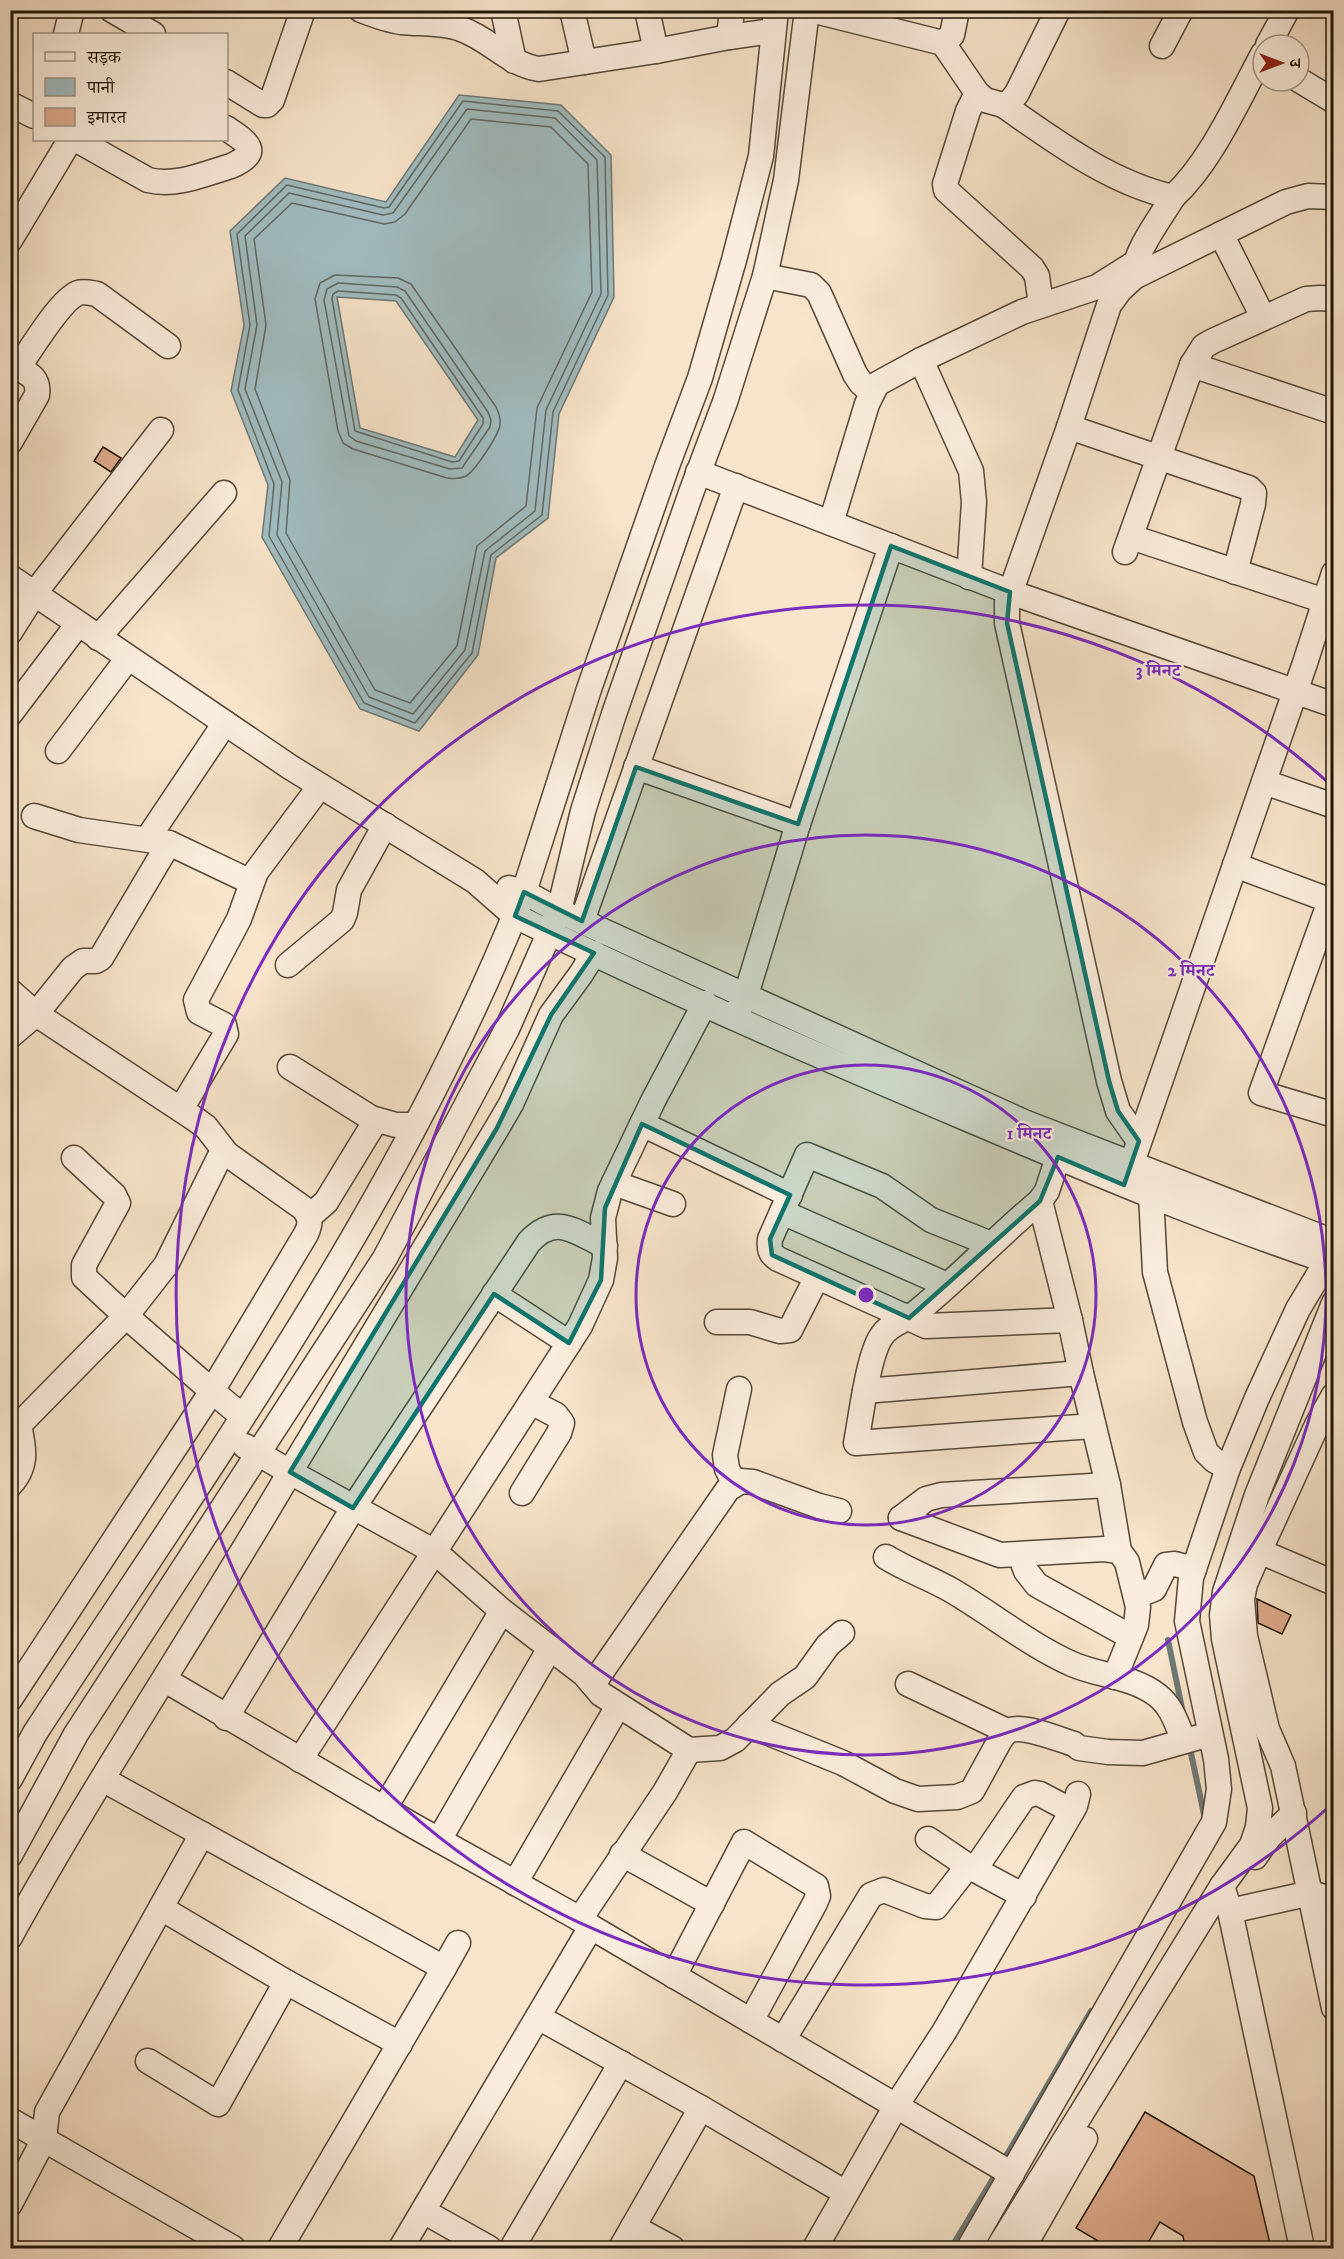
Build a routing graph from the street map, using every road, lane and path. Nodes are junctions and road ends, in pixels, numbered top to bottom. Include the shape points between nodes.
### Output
1 (112, 10) edge
2 (303, 10) edge
3 (361, 10) edge
4 (503, 10) edge
5 (572, 10) edge
6 (647, 10) edge
7 (732, 10) edge
8 (809, 10) edge
9 (957, 10) edge
10 (1058, 10) edge
11 (1181, 10) edge
12 (1287, 10) edge
13 (446, 18) edge
14 (775, 21) edge
15 (144, 23) edge
16 (1275, 33) edge
17 (729, 37) junction
18 (943, 43) junction
19 (1162, 46) dead end
20 (656, 51) junction
21 (514, 61) junction
22 (584, 62) junction
23 (1251, 76) edge
24 (228, 83) edge
25 (1311, 87) edge
26 (977, 93) junction
27 (1334, 101) edge
28 (10, 104) edge
29 (1003, 105) junction
30 (33, 116) edge
31 (228, 129) edge
32 (69, 141) edge
33 (79, 141) edge
34 (1331, 191) edge
35 (1173, 197) junction
36 (1221, 234) junction
37 (10, 240) edge
38 (1135, 270) junction
39 (765, 276) junction
40 (1334, 299) edge
41 (1041, 305) junction
42 (1263, 317) junction
43 (168, 346) dead end
44 (921, 360) junction
45 (1192, 365) junction
46 (14, 366) edge
47 (871, 392) junction
48 (1334, 412) edge
49 (1069, 427) junction
50 (161, 430) dead end
51 (10, 442) edge
52 (1160, 457) junction
53 (698, 472) junction
54 (736, 486) junction
55 (224, 493) dead end
56 (831, 523) junction
57 (891, 546) junction
58 (1235, 572) junction
59 (1334, 573) edge
60 (10, 577) edge
61 (969, 577) junction
62 (1010, 592) junction
63 (34, 594) junction
64 (1328, 603) edge
65 (78, 624) junction
66 (10, 632) edge
67 (98, 638) junction
68 (128, 658) junction
69 (1294, 692) junction
70 (1334, 705) edge
71 (10, 714) edge
72 (225, 723) junction
73 (58, 752) dead end
74 (636, 767) junction
75 (1264, 782) junction
76 (320, 786) junction
77 (1334, 806) edge
78 (34, 816) dead end
79 (798, 824) junction
80 (385, 825) junction
81 (159, 841) junction
82 (1235, 865) junction
83 (251, 882) junction
84 (475, 882) junction
85 (524, 892) junction
86 (1331, 902) edge
87 (559, 911) junction
88 (514, 916) junction
89 (582, 921) junction
90 (550, 933) junction
91 (594, 953) junction
92 (288, 965) dead end
93 (10, 991) edge
94 (746, 995) junction
95 (705, 1003) junction
96 (36, 1014) junction
97 (736, 1017) junction
98 (10, 1036) edge
99 (290, 1067) dead end
100 (181, 1109) junction
101 (1334, 1115) edge
102 (376, 1120) junction
103 (642, 1124) junction
104 (414, 1125) junction
105 (1139, 1141) junction
106 (223, 1150) junction
107 (1058, 1157) junction
108 (74, 1158) dead end
109 (1128, 1174) junction
110 (614, 1183) junction
111 (1151, 1195) junction
112 (1040, 1201) junction
113 (673, 1204) dead end
114 (786, 1204) junction
115 (310, 1216) junction
116 (991, 1244) junction
117 (605, 1246) junction
118 (1332, 1254) edge
119 (817, 1277) junction
120 (946, 1285) junction
121 (494, 1294) junction
122 (1334, 1304) edge
123 (126, 1316) junction
124 (909, 1318) junction
125 (1070, 1320) junction
126 (717, 1322) dead end
127 (569, 1343) junction
128 (1081, 1373) junction
129 (739, 1389) dead end
130 (212, 1390) junction
131 (865, 1391) junction
132 (1334, 1395) edge
133 (531, 1402) junction
134 (242, 1416) junction
135 (15, 1421) edge
136 (1093, 1425) junction
137 (229, 1436) junction
138 (258, 1455) junction
139 (1228, 1468) junction
140 (290, 1472) junction
141 (735, 1484) junction
142 (10, 1485) edge
143 (1108, 1485) junction
144 (522, 1493) dead end
145 (353, 1508) junction
146 (839, 1511) dead end
147 (1249, 1547) junction
148 (1119, 1551) junction
149 (435, 1552) junction
150 (1020, 1555) junction
151 (886, 1557) dead end
152 (1194, 1569) junction
153 (1334, 1583) edge
154 (1136, 1596) junction
155 (502, 1611) junction
156 (842, 1633) dead end
157 (1131, 1637) junction
158 (550, 1648) junction
159 (1115, 1677) junction
160 (165, 1680) junction
161 (593, 1684) junction
162 (908, 1684) dead end
163 (10, 1699) edge
164 (618, 1706) junction
165 (226, 1718) junction
166 (749, 1725) junction
167 (1007, 1731) junction
168 (1210, 1734) junction
169 (1184, 1742) junction
170 (689, 1750) junction
171 (300, 1760) junction
172 (10, 1779) edge
173 (104, 1780) junction
174 (384, 1809) junction
175 (1294, 1813) junction
176 (202, 1834) junction
177 (928, 1839) dead end
178 (439, 1840) junction
179 (622, 1854) junction
180 (10, 1855) edge
181 (972, 1867) junction
182 (516, 1883) junction
183 (1024, 1896) junction
184 (1322, 1897) edge
185 (1226, 1900) junction
186 (712, 1904) junction
187 (160, 1908) junction
188 (585, 1923) junction
189 (10, 1937) edge
190 (459, 1943) dead end
191 (444, 1968) junction
192 (674, 1976) junction
193 (286, 1982) junction
194 (1334, 2008) edge
195 (538, 2016) junction
196 (751, 2021) junction
197 (783, 2040) junction
198 (400, 2044) junction
199 (148, 2061) dead end
200 (621, 2063) junction
201 (896, 2106) junction
202 (701, 2108) junction
203 (10, 2120) edge
204 (44, 2139) junction
205 (1012, 2174) junction
206 (846, 2193) junction
207 (10, 2204) edge
208 (423, 2211) junction
209 (633, 2227) junction
210 (233, 2248) edge
211 (280, 2248) edge
212 (401, 2248) edge
213 (489, 2248) edge
214 (512, 2248) edge
215 (621, 2248) edge
216 (672, 2248) edge
217 (815, 2248) edge
218 (969, 2248) edge
219 (999, 2248) edge
220 (1023, 2248) edge
221 (1302, 2248) edge

1 - 15 street
2 - 24 street via 267,105
3 - 13 street via 400,22
4 - 21 street
5 - 22 street
6 - 20 street
7 - 17 street
8 - 18 street
8 - 39 street via 786,180
9 - 18 street via 952,35
10 - 29 street via 1017,93
11 - 19 street
12 - 16 street
13 - 21 street
14 - 17 street
14 - 85 street via 761,156 725,292 700,378 589,689
17 - 20 street
18 - 26 street
20 - 22 street
21 - 22 street via 539,69
23 - 35 street via 1203,162
25 - 27 street
26 - 29 street via 985,100
26 - 41 street via 968,111 946,190 1032,268
28 - 30 street
29 - 35 street via 1072,152 1130,182
31 - 33 street via 247,142 249,148 239,163 175,183 148,180
32 - 37 street
34 - 36 street via 1286,202
35 - 38 street
36 - 38 street
36 - 42 street
38 - 41 street
38 - 49 street via 1109,305
39 - 47 street via 811,285 819,292 855,374
39 - 53 street
40 - 42 street via 1306,299
41 - 44 street
42 - 45 street via 1204,346
43 - 46 street via 97,294 77,293
44 - 47 street via 884,378
44 - 61 street via 971,471 974,502
45 - 48 street
45 - 52 street
46 - 51 street via 36,379 38,386 37,395
47 - 56 street
49 - 52 street
49 - 62 street
50 - 63 street
52 - 58 street via 1254,493
52 - 58 street via 1128,544
53 - 54 street
53 - 87 street via 610,724 583,811
54 - 56 street
54 - 74 street
55 - 67 street
56 - 57 street
57 - 61 street
57 - 79 street
58 - 64 street
59 - 64 street
60 - 63 street
61 - 62 street
62 - 69 street
62 - 105 street via 1007,623 1109,1081 1118,1111
63 - 65 street
63 - 66 street
64 - 69 street
65 - 67 street
65 - 71 street
67 - 68 street
68 - 72 street
68 - 73 street
69 - 70 street
69 - 75 street
72 - 76 street
72 - 81 street
74 - 79 street
74 - 89 street
75 - 77 street
75 - 82 street
76 - 80 street
76 - 83 street
78 - 81 street via 79,830
79 - 94 street
80 - 84 street
80 - 92 street via 349,890 342,920
81 - 83 street
81 - 96 street via 101,958 73,968
82 - 86 street
82 - 105 street
83 - 100 street via 239,919 196,1000 199,1012 224,1025 225,1038
84 - 85 street
84 - 88 street
85 - 87 street
85 - 88 street
86 - 101 street via 1261,1093
87 - 89 street
87 - 90 street
88 - 90 street
88 - 104 street via 466,1028
89 - 94 street
90 - 91 street
90 - 138 street via 507,1029 385,1258
91 - 95 street
91 - 140 street via 551,1015 506,1112
93 - 96 street
94 - 97 street
94 - 109 street
95 - 97 street
95 - 103 street
96 - 98 street
96 - 100 street
97 - 107 street
99 - 102 street
100 - 106 street via 206,1127
102 - 104 street
102 - 115 street via 326,1202
103 - 110 street
103 - 114 street
104 - 134 street via 344,1257
105 - 109 street
106 - 115 street
106 - 123 street via 166,1264
107 - 109 street
107 - 112 street
108 - 123 street via 118,1203 84,1265 84,1277
109 - 111 street
109 - 118 street
110 - 113 street
110 - 117 street via 603,1218
111 - 118 street via 1237,1229
111 - 139 street via 1155,1272 1194,1422 1206,1452
112 - 116 street
112 - 125 street
114 - 116 street via 807,1155 882,1186 931,1220
114 - 119 street via 770,1239 770,1251
114 - 120 street
115 - 130 street via 306,1234
116 - 120 street
117 - 121 street via 566,1227 546,1227 529,1242
117 - 127 street via 601,1280
118 - 139 street via 1298,1309
119 - 124 street
119 - 126 street via 790,1330 750,1322
120 - 124 street
121 - 127 street
121 - 145 street
122 - 147 street via 1257,1495
123 - 130 street
123 - 135 street
124 - 125 street via 933,1327
124 - 131 street via 881,1336
125 - 128 street
127 - 133 street
128 - 131 street
128 - 136 street
129 - 141 street via 725,1455
130 - 134 street
130 - 163 street
131 - 136 street via 856,1443
132 - 147 street
133 - 144 street via 556,1415 562,1423
133 - 149 street
134 - 137 street
135 - 142 street via 25,1452 21,1471
136 - 143 street
137 - 138 street
137 - 172 street via 35,1733
138 - 140 street
138 - 180 street via 76,1734
139 - 152 street
140 - 145 street
140 - 160 street
141 - 146 street via 753,1482
141 - 161 street
143 - 148 street
143 - 150 street via 941,1495 926,1498 901,1518 991,1553
145 - 149 street
145 - 165 street
147 - 153 street
147 - 175 street via 1242,1599 1243,1626 1267,1729 1283,1766
147 - 185 street via 1225,1592 1222,1615 1260,1808 1258,1827
148 - 150 street
148 - 154 street via 1127,1562
149 - 155 street
149 - 171 street
150 - 157 street via 1037,1585
151 - 159 street via 952,1591 1053,1655
152 - 154 street via 1169,1563 1154,1589
152 - 168 street via 1187,1622
154 - 157 street via 1138,1617
155 - 158 street
155 - 174 street
156 - 166 street via 802,1680 780,1694
157 - 159 street
158 - 161 street
158 - 178 street
159 - 169 street via 1158,1695 1173,1713
160 - 165 street
160 - 173 street
161 - 164 street
162 - 167 street
164 - 170 street
164 - 182 street
165 - 171 street
166 - 167 street via 843,1763 908,1796 927,1799 957,1797 972,1791
166 - 170 street via 728,1744
167 - 169 street via 1026,1730 1079,1748 1108,1752 1143,1753
168 - 169 street
168 - 205 street via 1219,1789 1214,1822
170 - 179 street
171 - 174 street
173 - 176 street
173 - 189 street
174 - 178 street
175 - 184 street
175 - 185 street via 1269,1837
176 - 187 street
176 - 191 street
177 - 181 street
178 - 182 street
179 - 186 street
179 - 188 street
181 - 183 street
181 - 183 street via 1024,1797 1040,1794 1075,1803
181 - 197 street via 936,1907 884,1890 871,1895
182 - 188 street
183 - 201 street
184 - 185 street
184 - 194 street
185 - 219 street via 1200,1925
185 - 220 street
185 - 221 street
186 - 192 street
186 - 196 street via 744,1842 816,1886 818,1891
187 - 193 street
187 - 204 street via 46,2112
188 - 192 street
188 - 195 street
190 - 191 street
191 - 198 street
192 - 196 street
193 - 198 street
193 - 199 street via 218,2104
195 - 200 street
195 - 208 street
196 - 197 street
197 - 201 street
198 - 211 street
200 - 202 street
200 - 214 street
201 - 205 street
201 - 206 street
202 - 206 street
202 - 209 street
203 - 204 street
204 - 207 street
204 - 210 street
205 - 218 street
206 - 217 street
208 - 212 street
208 - 213 street
209 - 215 street
209 - 216 street

